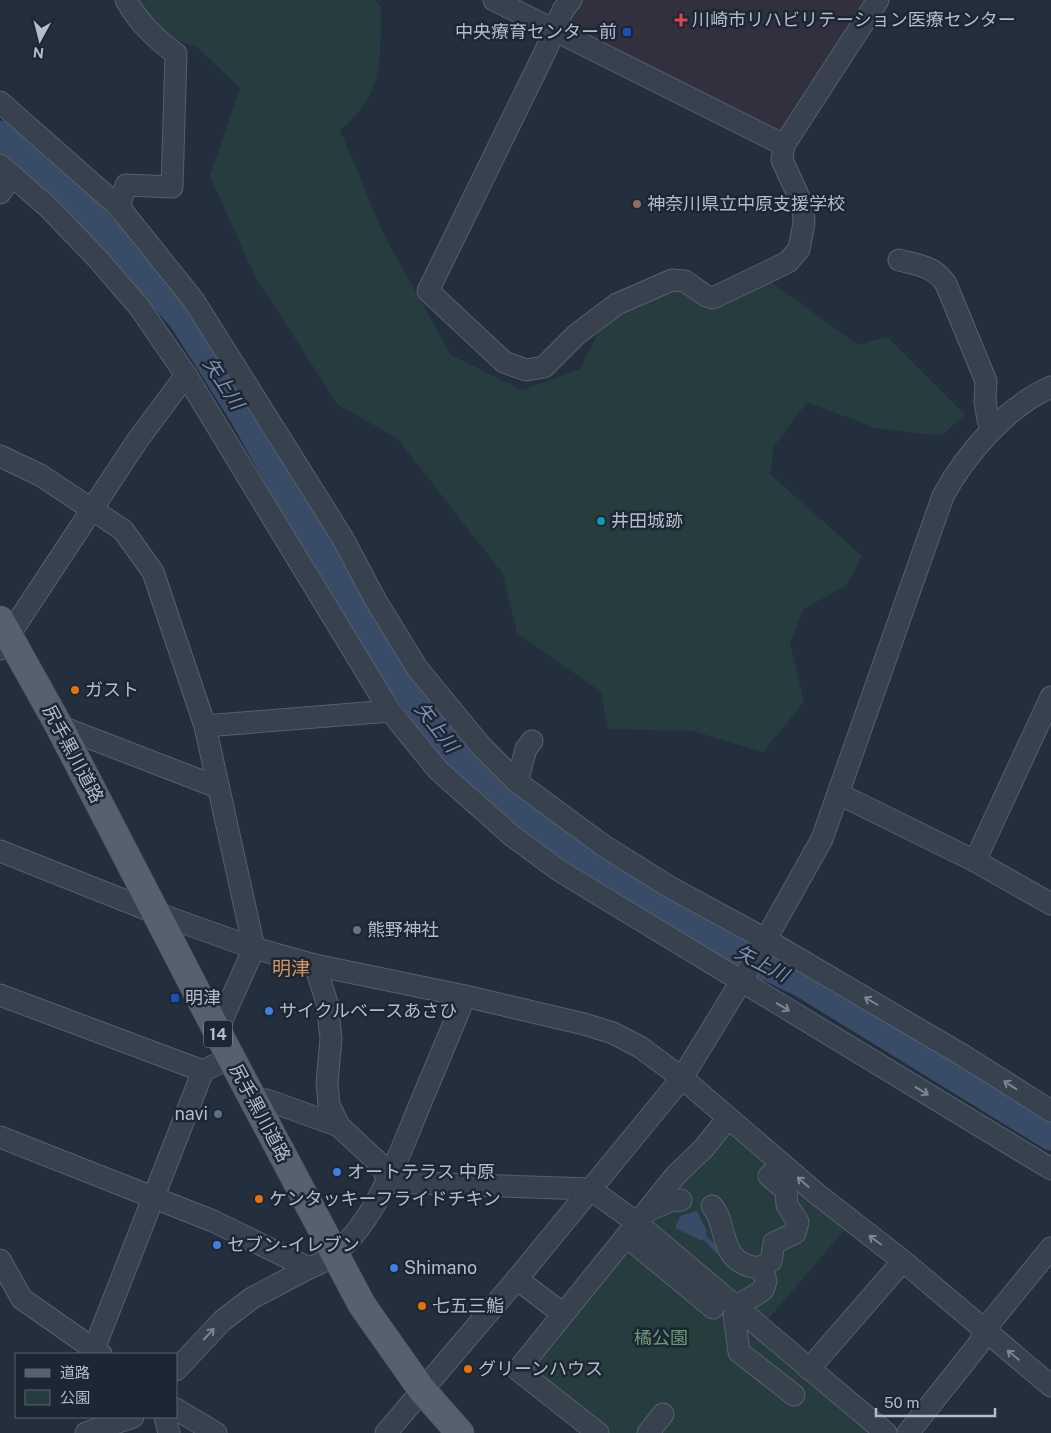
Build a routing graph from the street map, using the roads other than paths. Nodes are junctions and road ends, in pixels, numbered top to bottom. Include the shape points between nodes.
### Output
1 (126, 0) edge
2 (494, 0) edge
3 (571, 0) edge
4 (878, 0) edge
5 (554, 31) junction
6 (0, 102) edge
7 (784, 145) junction
8 (6, 171) edge
9 (0, 193) edge
10 (119, 207) junction
11 (899, 260) dead end
12 (186, 375) junction
13 (1051, 387) edge
14 (992, 430) junction
15 (0, 456) edge
16 (93, 510) junction
17 (2, 638) edge
18 (1051, 697) edge
19 (390, 711) junction
20 (59, 726) junction
21 (205, 726) junction
22 (532, 740) dead end
23 (517, 782) junction
24 (217, 786) junction
25 (839, 794) junction
26 (0, 851) edge
27 (975, 861) junction
28 (1051, 904) edge
29 (148, 910) junction
30 (766, 939) junction
31 (254, 948) junction
32 (315, 964) junction
33 (741, 982) junction
34 (0, 994) edge
35 (465, 996) junction
36 (217, 1031) junction
37 (211, 1067) junction
38 (682, 1078) junction
39 (254, 1101) junction
40 (1051, 1112) edge
41 (724, 1124) junction
42 (339, 1126) junction
43 (0, 1136) edge
44 (721, 1153) dead end
45 (782, 1164) junction
46 (1051, 1169) edge
47 (388, 1182) junction
48 (590, 1189) junction
49 (152, 1198) junction
50 (681, 1200) dead end
51 (712, 1206) dead end
52 (636, 1228) junction
53 (1051, 1248) edge
54 (0, 1260) edge
55 (322, 1261) junction
56 (903, 1261) junction
57 (621, 1262) dead end
58 (763, 1271) junction
59 (517, 1279) junction
60 (724, 1307) junction
61 (563, 1314) junction
62 (985, 1332) junction
63 (782, 1345) junction
64 (98, 1352) edge
65 (178, 1368) edge
66 (809, 1369) junction
67 (768, 1375) junction
68 (1051, 1386) edge
69 (418, 1395) junction
70 (794, 1395) dead end
71 (178, 1410) edge
72 (663, 1414) dead end
73 (130, 1418) edge
74 (165, 1418) edge
75 (86, 1433) edge
76 (170, 1433) edge
77 (216, 1433) edge
78 (386, 1433) edge
79 (443, 1433) edge
80 (460, 1433) edge
81 (598, 1433) edge
82 (648, 1433) edge
83 (886, 1433) edge
84 (908, 1433) edge

1 - 10 street via 151,35 176,54 172,187 126,185
2 - 5 street
3 - 5 street
4 - 7 street
5 - 7 street
5 - 7 street via 428,291 509,365 526,370 544,367 600,315 672,280 685,281 712,298 788,262 802,241 804,223 798,191 782,160
6 - 10 street
8 - 9 street
8 - 12 street via 49,208 98,259 140,308
10 - 23 street via 194,301 342,537 417,668 481,746
11 - 14 street via 932,268 946,284 986,381 985,400
12 - 16 street via 137,441
12 - 19 street
13 - 14 street
14 - 25 street via 956,472 943,496
15 - 16 street via 40,475
16 - 17 street
16 - 21 street via 123,530 153,572
17 - 20 main road, 尻手黒川道路 / 14
17 - 29 main road, 尻手黒川道路 / 14
18 - 27 street
19 - 21 street
19 - 33 street via 438,770 511,835 560,872
20 - 24 street
20 - 29 main road, 尻手黒川道路 / 14
21 - 24 street
22 - 23 street via 526,749
23 - 30 street via 604,846 668,886
24 - 31 street
25 - 27 street
25 - 30 street via 822,839
26 - 29 street
27 - 28 street
29 - 31 street
29 - 36 main road, 尻手黒川道路 / 14
29 - 37 main road, 尻手黒川道路 / 14
30 - 33 street
40 -> 30 street via 964,1056
31 - 32 street
31 - 36 street
32 - 35 street
32 - 42 street via 327,1003 331,1040 327,1082 329,1105
33 - 38 street
33 -> 46 street
34 - 37 street
35 - 38 street via 613,1033 640,1046
35 - 47 street
36 - 39 main road, 尻手黒川道路 / 14
37 - 49 street
37 - 55 main road, 尻手黒川道路 / 14 via 263,1143
38 - 41 street
38 - 48 street
39 - 42 street via 267,1100
39 - 55 main road, 尻手黒川道路 / 14
41 - 44 street
41 - 45 street
41 - 52 street via 690,1164 676,1175
42 - 47 street via 382,1166
43 - 49 street
56 -> 45 street
45 - 58 street via 770,1176 786,1190 787,1205 798,1222 795,1234 774,1243 771,1261
47 - 48 street
47 - 55 street via 369,1215
48 - 52 street
48 - 59 street
49 - 55 street
49 - 64 street
50 - 52 street via 670,1201
51 - 58 street via 730,1252 745,1264
52 - 57 street
52 - 60 street
52 - 61 street
53 - 62 street
54 - 64 street via 22,1300
65 -> 55 street via 222,1321 252,1298
55 - 69 main road, 尻手黒川道路 / 14 via 370,1341
56 - 62 street
56 - 66 street
58 - 60 street via 763,1290
59 - 61 street
59 - 69 street
60 - 63 street
60 - 67 street via 734,1315 739,1352
61 - 81 street via 518,1370
68 -> 62 street
62 - 84 street
63 - 66 street
63 - 67 street via 772,1358
66 - 83 street via 861,1421
67 - 70 street
69 - 78 street
69 - 79 main road, 尻手黒川道路 / 14
69 - 80 main road, 尻手黒川道路 / 14
71 - 77 street
72 - 82 street
73 - 75 street
74 - 76 street

